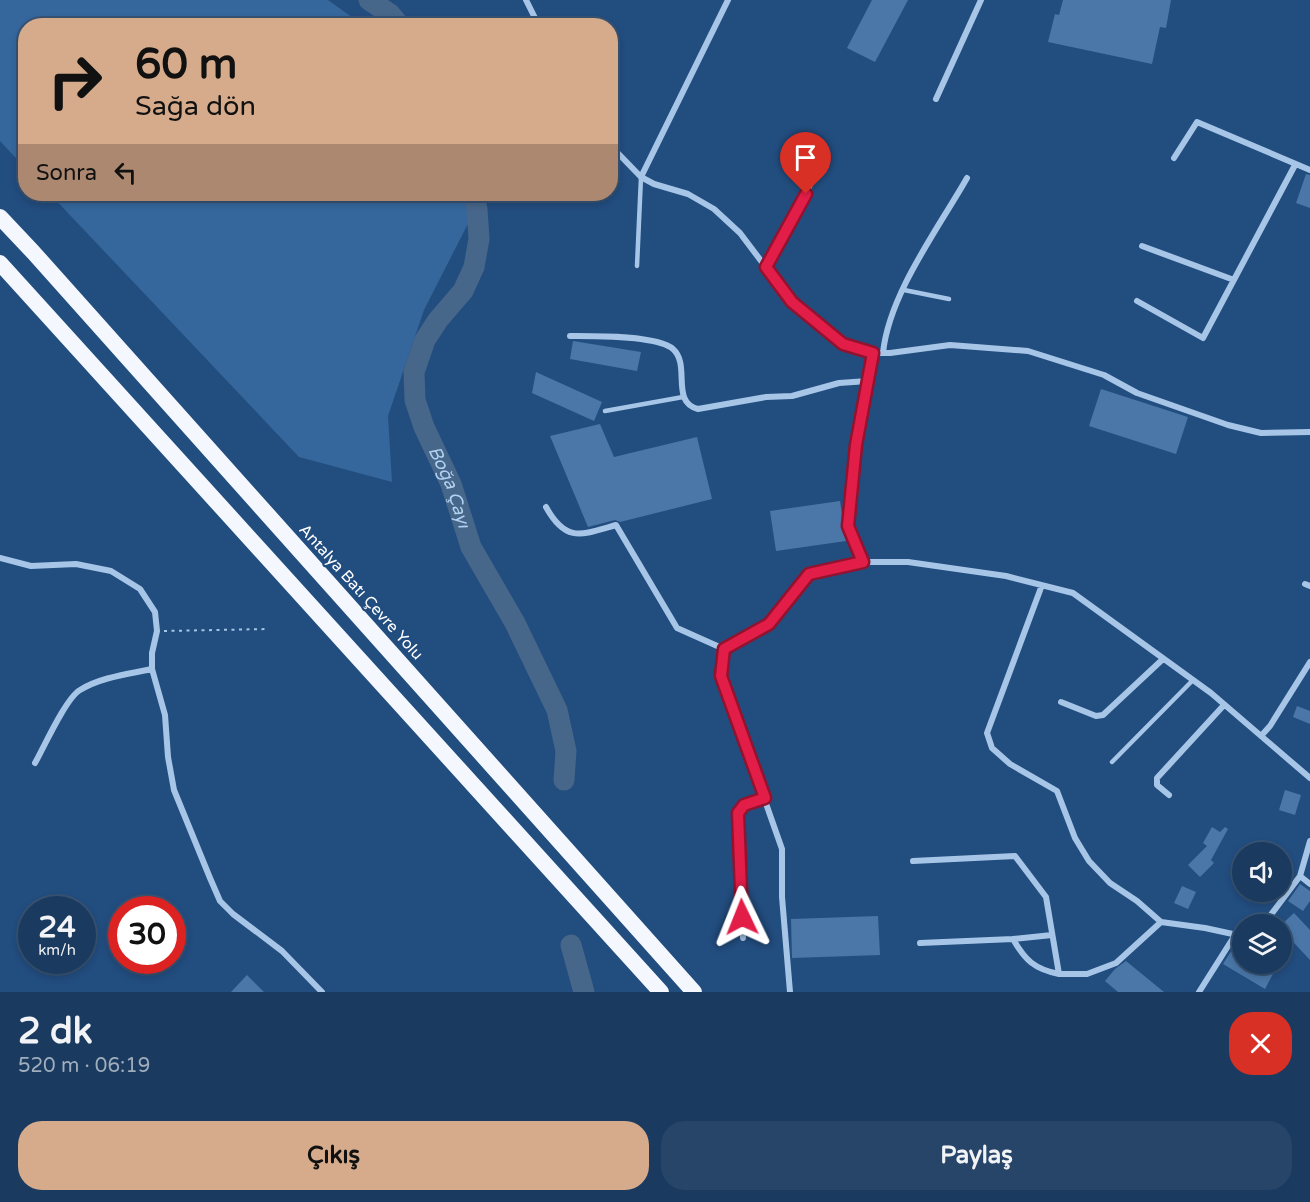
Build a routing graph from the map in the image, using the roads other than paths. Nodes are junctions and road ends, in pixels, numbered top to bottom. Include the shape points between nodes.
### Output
1 (526, 0) edge
2 (728, 0) edge
3 (981, 0) edge
4 (535, 18) edge
5 (936, 99) dead end
6 (618, 153) edge
7 (1174, 158) dead end
8 (824, 159) dead end
9 (1295, 165) junction
10 (1310, 170) edge
11 (641, 177) junction
12 (968, 178) dead end
13 (0, 217) edge
14 (1142, 246) dead end
15 (0, 263) edge
16 (637, 266) dead end
17 (766, 267) junction
18 (1234, 280) junction
19 (904, 290) junction
20 (949, 299) dead end
21 (1137, 301) dead end
22 (570, 336) dead end
23 (873, 353) junction
24 (883, 353) junction
25 (868, 381) junction
26 (683, 397) junction
27 (605, 411) dead end
28 (1310, 432) edge
29 (546, 507) dead end
30 (0, 558) edge
31 (863, 562) junction
32 (1042, 585) junction
33 (724, 649) junction
34 (1163, 658) junction
35 (1310, 662) edge
36 (152, 669) junction
37 (1193, 680) junction
38 (1061, 702) dead end
39 (1224, 705) junction
40 (1261, 736) junction
41 (1112, 762) dead end
42 (35, 763) dead end
43 (1310, 778) edge
44 (1169, 795) dead end
45 (765, 798) junction
46 (1310, 841) edge
47 (913, 861) dead end
48 (1300, 876) junction
49 (1310, 884) edge
50 (1272, 914) edge
51 (1161, 922) junction
52 (1232, 934) edge
53 (1052, 935) junction
54 (743, 938) dead end
55 (1013, 939) junction
56 (920, 943) dead end
57 (1232, 946) edge
58 (1059, 974) junction
59 (322, 992) edge
60 (661, 992) edge
61 (694, 992) edge
62 (790, 992) edge
63 (1199, 992) edge

1 - 4 street
2 - 11 street
3 - 5 street
6 - 11 street
7 - 9 street via 1197,122
8 - 17 lane
9 - 10 street
9 - 18 street
11 - 16 lane
11 - 17 street via 714,208
12 - 19 street
13 - 61 highway, Antalya Batı Çevre Yolu
14 - 18 street
15 - 60 highway
17 - 23 street via 792,302 843,344
18 - 21 street via 1203,338
19 - 20 lane
19 - 24 street via 890,317
22 - 26 street via 648,340 669,346 681,363
23 - 24 street
23 - 25 street
24 - 28 street via 950,345 1028,351 1104,375 1137,393 1228,425 1261,433
25 - 26 street via 698,409
25 - 31 street via 856,445 848,526
26 - 27 lane
29 - 33 street via 554,522 577,535 616,525 676,628
30 - 36 street via 32,566 76,564 111,571 140,589 155,612
31 - 32 street via 908,562
31 - 33 street via 809,574 769,624
32 - 34 street via 1073,593
32 - 51 street via 987,733 992,748 1010,764 1057,791 1075,838 1089,861 1110,883
33 - 45 street via 721,676
34 - 37 street
34 - 38 street via 1103,715 1096,716
35 - 40 street
36 - 42 street via 102,680 77,691
36 - 59 street via 165,715 174,790 220,901 282,951
37 - 39 street
37 - 41 lane
39 - 40 street
39 - 44 street via 1157,778 1157,785
40 - 43 street
45 - 54 street via 744,805 738,813
45 - 62 street via 782,849
46 - 48 street
47 - 53 street via 1015,856 1046,897
48 - 49 street
48 - 50 street
51 - 52 street
51 - 58 street via 1116,963 1087,974
53 - 55 street
53 - 58 street
55 - 56 street
55 - 58 street via 1031,963 1043,971
57 - 63 street

